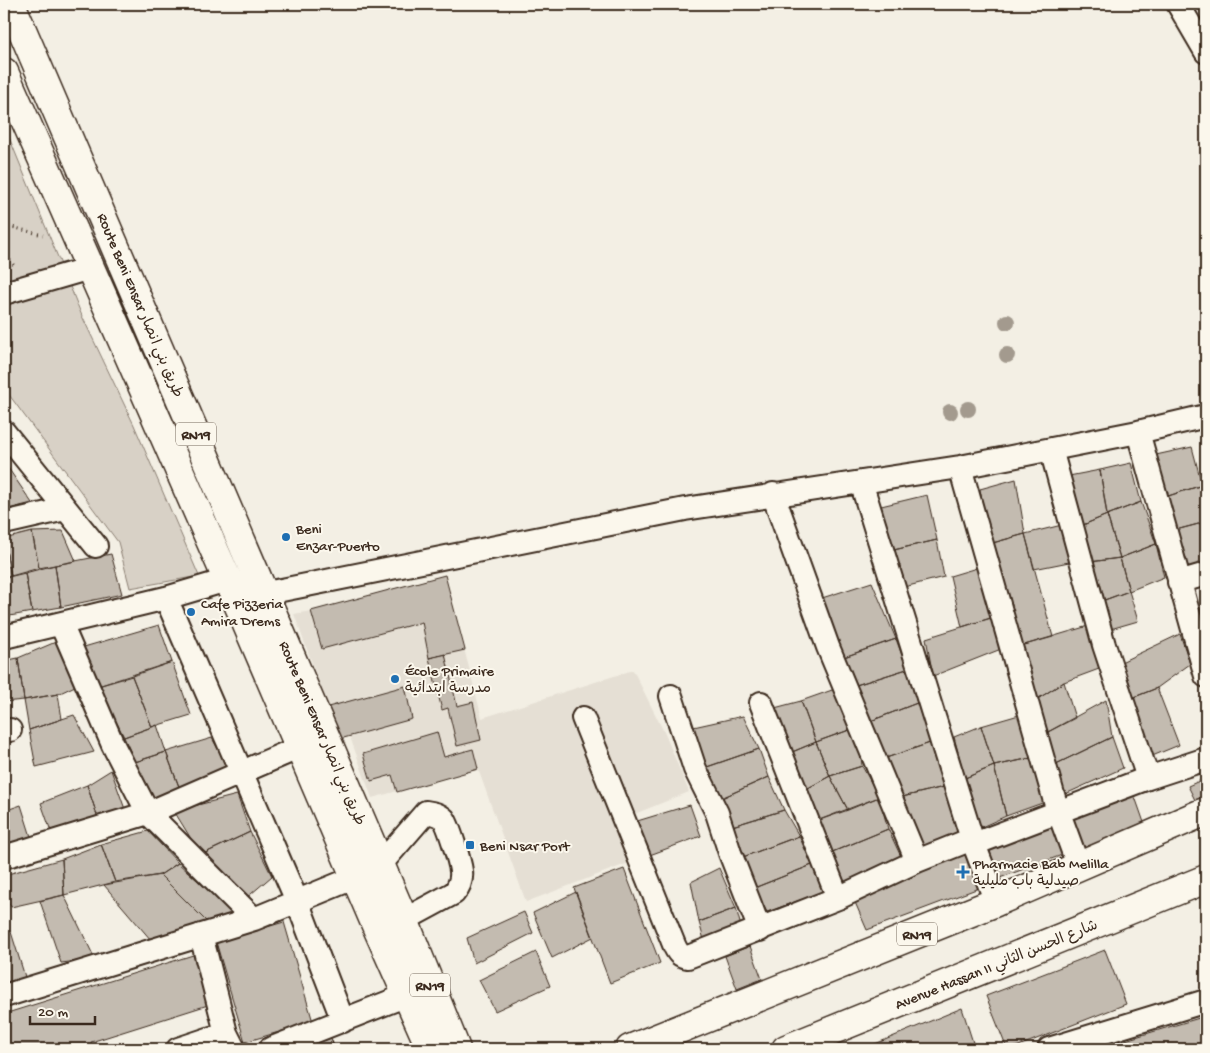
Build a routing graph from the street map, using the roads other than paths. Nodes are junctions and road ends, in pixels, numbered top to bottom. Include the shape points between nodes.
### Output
1 (11, 4) edge
2 (1178, 4) edge
3 (1206, 52) edge
4 (4, 72) edge
5 (90, 268) junction
6 (4, 293) edge
7 (1206, 416) edge
8 (4, 432) edge
9 (1138, 432) junction
10 (1051, 449) junction
11 (960, 467) junction
12 (861, 482) junction
13 (773, 494) junction
14 (65, 509) junction
15 (4, 523) edge
16 (96, 546) dead end
17 (1206, 574) edge
18 (1179, 582) junction
19 (231, 590) junction
20 (264, 594) junction
21 (166, 598) junction
22 (60, 624) junction
23 (4, 637) edge
24 (1206, 676) edge
25 (671, 696) dead end
26 (761, 703) dead end
27 (583, 718) dead end
28 (300, 747) junction
29 (1206, 758) edge
30 (242, 772) junction
31 (1148, 778) junction
32 (1058, 812) junction
33 (148, 813) junction
34 (1202, 813) dead end
35 (973, 842) junction
36 (4, 857) edge
37 (918, 861) junction
38 (380, 865) junction
39 (1078, 865) junction
40 (356, 877) junction
41 (1206, 879) edge
42 (838, 898) junction
43 (297, 901) junction
44 (996, 902) junction
45 (254, 919) junction
46 (404, 920) junction
47 (378, 930) junction
48 (760, 930) junction
49 (201, 936) junction
50 (407, 995) junction
51 (4, 996) edge
52 (1206, 1001) edge
53 (343, 1021) junction
54 (230, 1041) edge
55 (1074, 1046) edge
56 (178, 1049) edge
57 (270, 1049) edge
58 (431, 1049) edge
59 (456, 1049) edge
60 (630, 1049) edge
61 (786, 1049) edge
62 (1049, 1049) edge

1 - 20 main road, Route Beni Ensar طريق بني انصار / RN19
2 - 3 street
4 - 5 main road, Route Beni Ensar طريق بني انصار / RN19
5 - 6 street
5 - 19 main road, Route Beni Ensar طريق بني انصار / RN19
7 - 9 street
8 - 14 street
9 - 10 street
9 - 18 street
10 - 11 street
10 - 31 street via 1104,645
11 - 12 street
11 - 32 street
12 - 13 street
12 - 35 street
13 - 20 street
13 - 37 street via 828,647
14 - 15 street
14 - 16 street
17 - 18 street
18 - 24 street
19 - 20 street
19 - 21 street
19 - 28 main road, Route Beni Ensar طريق بني انصار / RN19
20 - 38 main road, Route Beni Ensar طريق بني انصار / RN19
21 - 22 street
21 - 30 street
22 - 23 street
22 - 33 street
25 - 48 street via 695,769 716,814
26 - 42 street
27 - 48 street via 680,955 688,957
28 - 30 street
28 - 40 main road, Route Beni Ensar طريق بني انصار / RN19
29 - 31 street
30 - 33 street
30 - 43 street
31 - 32 street
32 - 35 street
32 - 39 street
33 - 36 street
33 - 45 street
34 - 39 main road, RN19
35 - 37 street
35 - 44 street
37 - 42 street
38 - 40 main road
38 - 46 main road, Route Beni Ensar طريق بني انصار / RN19
38 - 46 street via 426,812 443,818 462,872 459,888
39 - 44 main road, RN19
40 - 43 street
40 - 47 main road, Route Beni Ensar طريق بني انصار / RN19
41 - 61 main road, Avenue Hassan II شارع الحسن الثاني
42 - 48 street
43 - 45 street
43 - 53 street
44 - 60 main road, RN19
45 - 49 street
46 - 47 main road
46 - 59 main road, Route Beni Ensar طريق بني انصار / RN19
47 - 50 main road, Route Beni Ensar طريق بني انصار / RN19
49 - 51 street
49 - 54 street
50 - 53 street
50 - 58 main road, Route Beni Ensar طريق بني انصار / RN19
52 - 55 street
53 - 57 street
54 - 56 street
55 - 62 street

